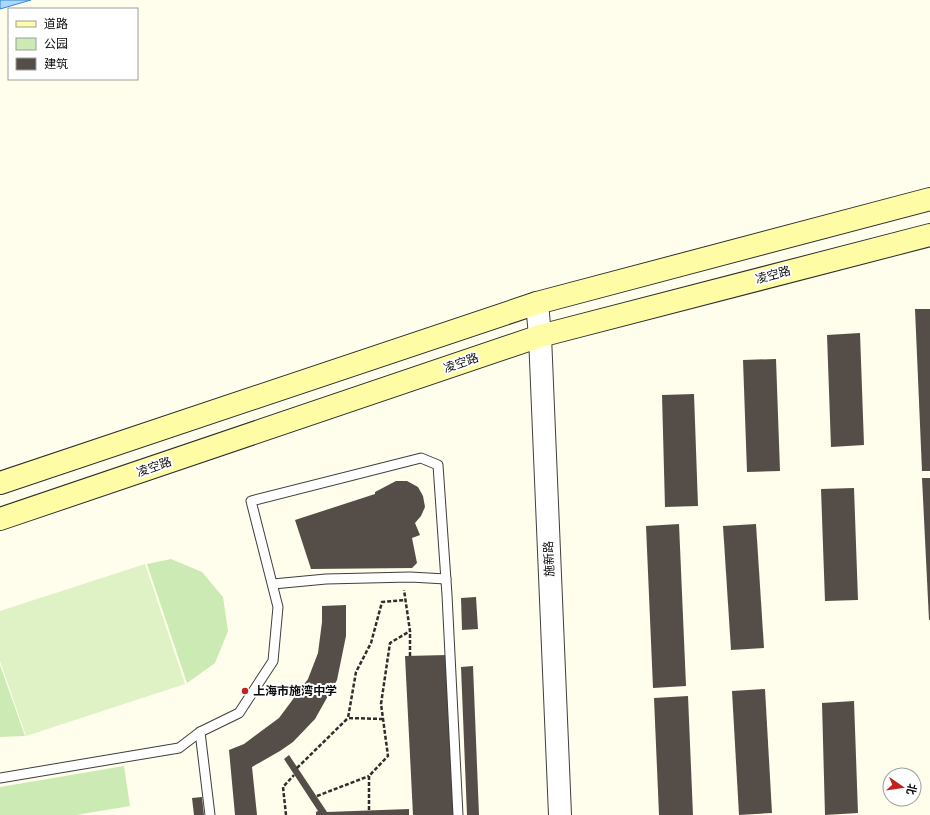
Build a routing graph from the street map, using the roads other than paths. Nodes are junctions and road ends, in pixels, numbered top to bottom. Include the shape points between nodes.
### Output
1 (930, 199) edge
2 (930, 235) edge
3 (536, 303) junction
4 (540, 336) junction
5 (0, 483) edge
6 (0, 519) edge
7 (446, 579) junction
8 (272, 584) junction
9 (200, 732) junction
10 (0, 778) edge
11 (210, 815) edge
12 (458, 815) edge
13 (560, 815) edge

1 - 3 main road
2 - 4 main road, 凌空路
3 - 4 street, 施新路
3 - 5 main road
4 - 6 main road, 凌空路
4 - 13 street, 施新路
7 - 8 lane via 326,579
7 - 8 lane via 438,465 421,458 251,501
7 - 12 lane
8 - 9 lane via 278,607 273,661 239,713
9 - 10 lane via 179,748
9 - 11 lane

